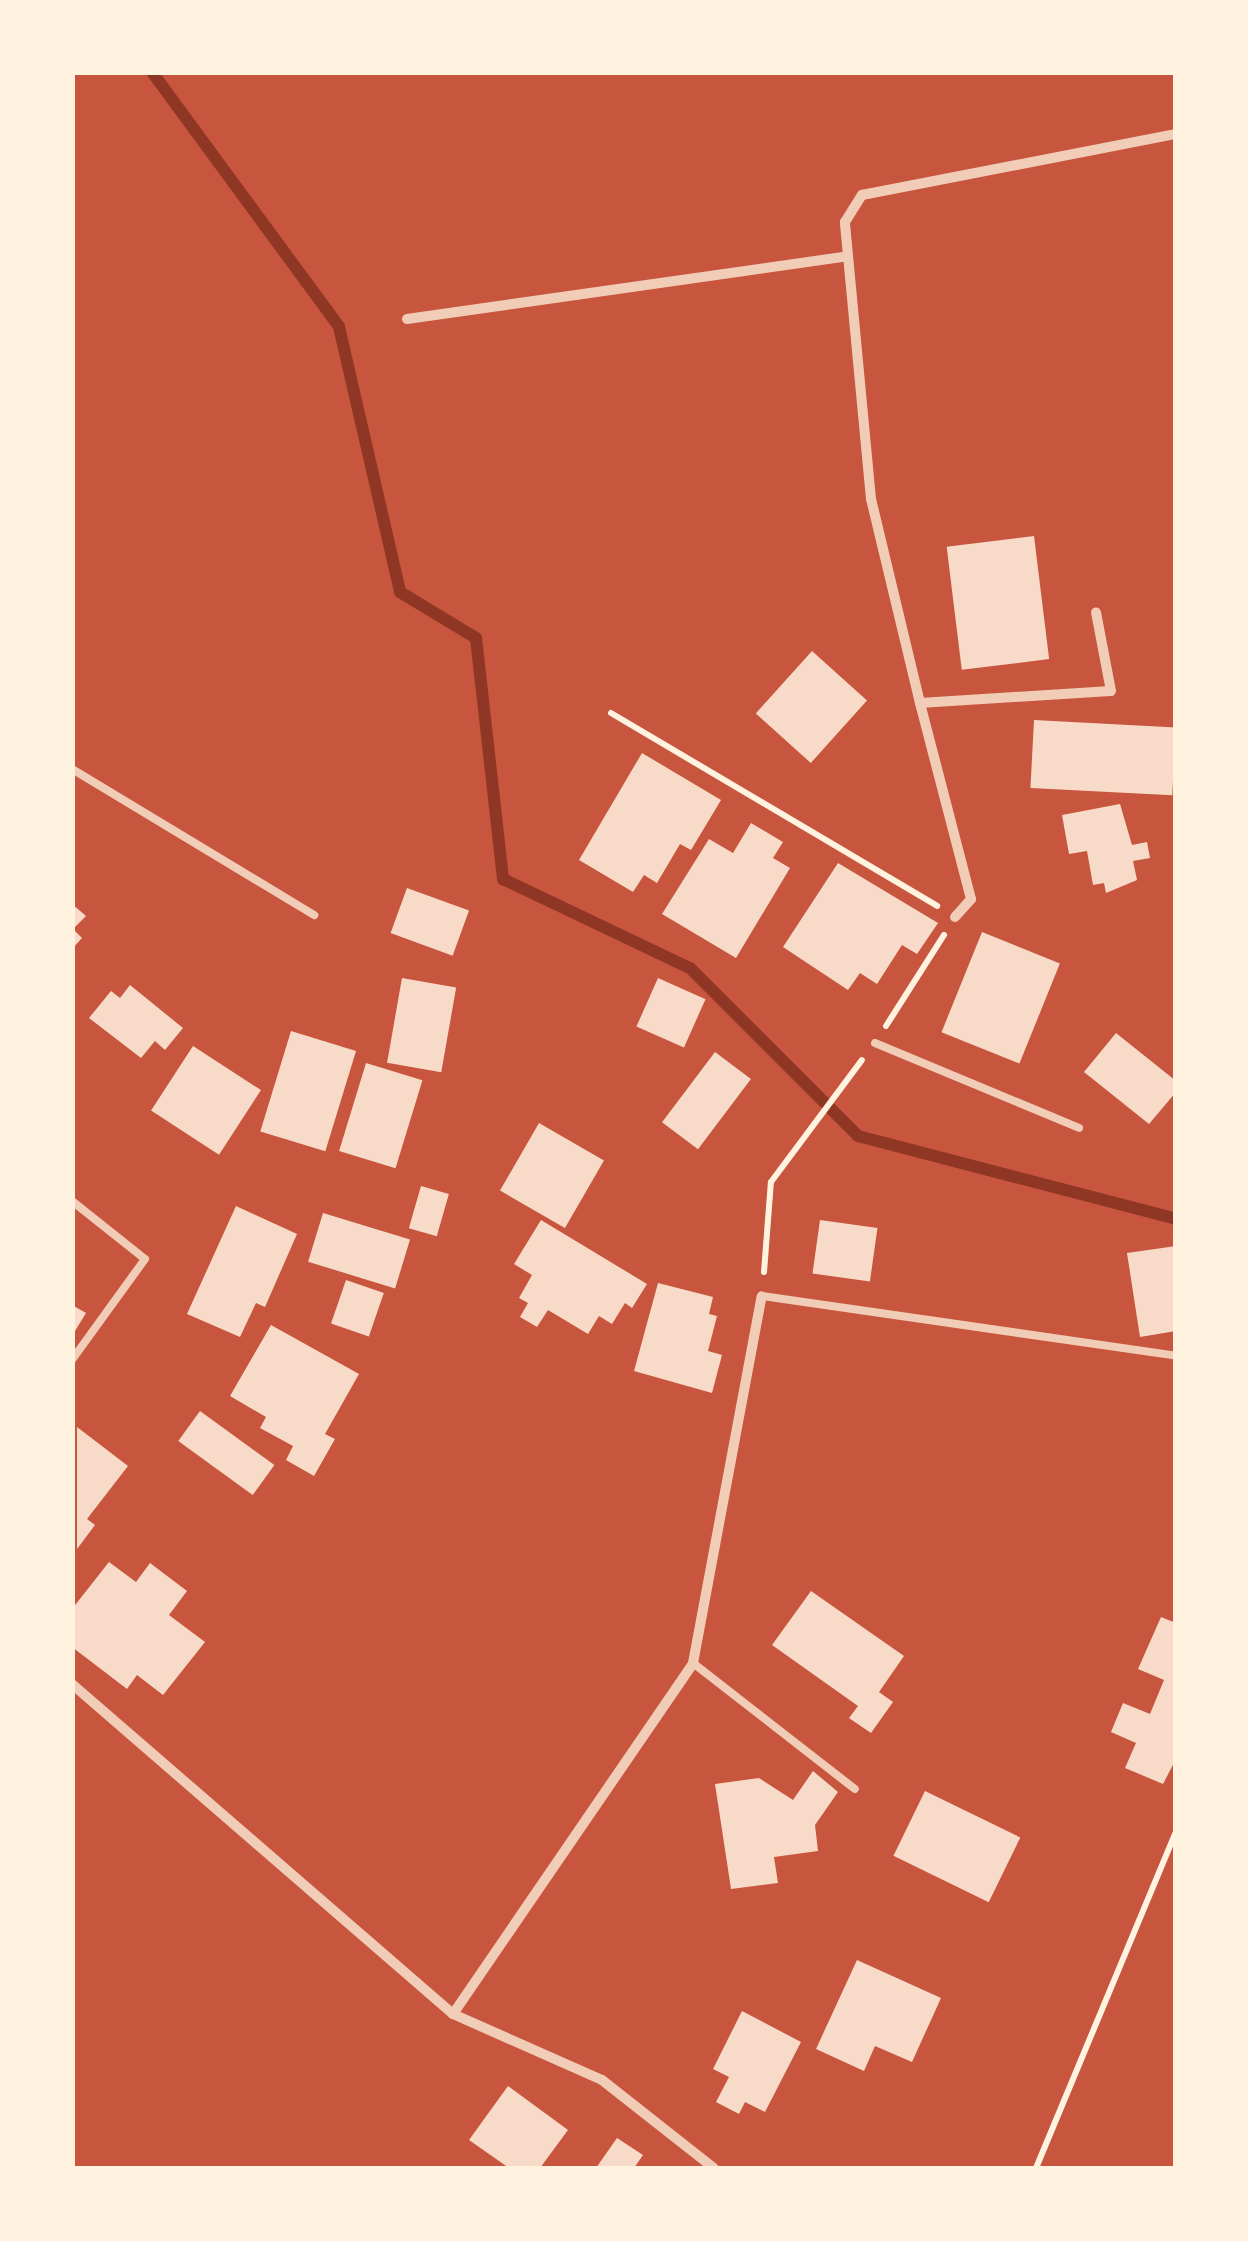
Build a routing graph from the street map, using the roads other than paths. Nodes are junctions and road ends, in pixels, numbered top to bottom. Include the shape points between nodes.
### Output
1 (1176, 134) edge
2 (844, 257) junction
3 (408, 320) dead end
4 (1096, 612) dead end
5 (920, 703) junction
6 (72, 770) edge
7 (314, 915) dead end
8 (955, 917) road end
9 (875, 1043) road end
10 (1079, 1128) dead end
11 (72, 1200) edge
12 (762, 1296) joint
13 (1176, 1356) edge
14 (72, 1360) edge
15 (693, 1663) junction
16 (72, 1684) edge
17 (855, 1789) dead end
18 (453, 2014) junction
19 (714, 2168) edge

1 - 2 street via 862,195 845,222
2 - 3 street
2 - 5 street via 870,498
4 - 5 street via 1111,692
5 - 8 street via 971,900
6 - 7 lane
9 - 10 lane
11 - 14 lane via 145,1259
12 - 13 lane
12 - 15 street
15 - 17 lane
15 - 18 street
16 - 18 street
18 - 19 street via 602,2080

